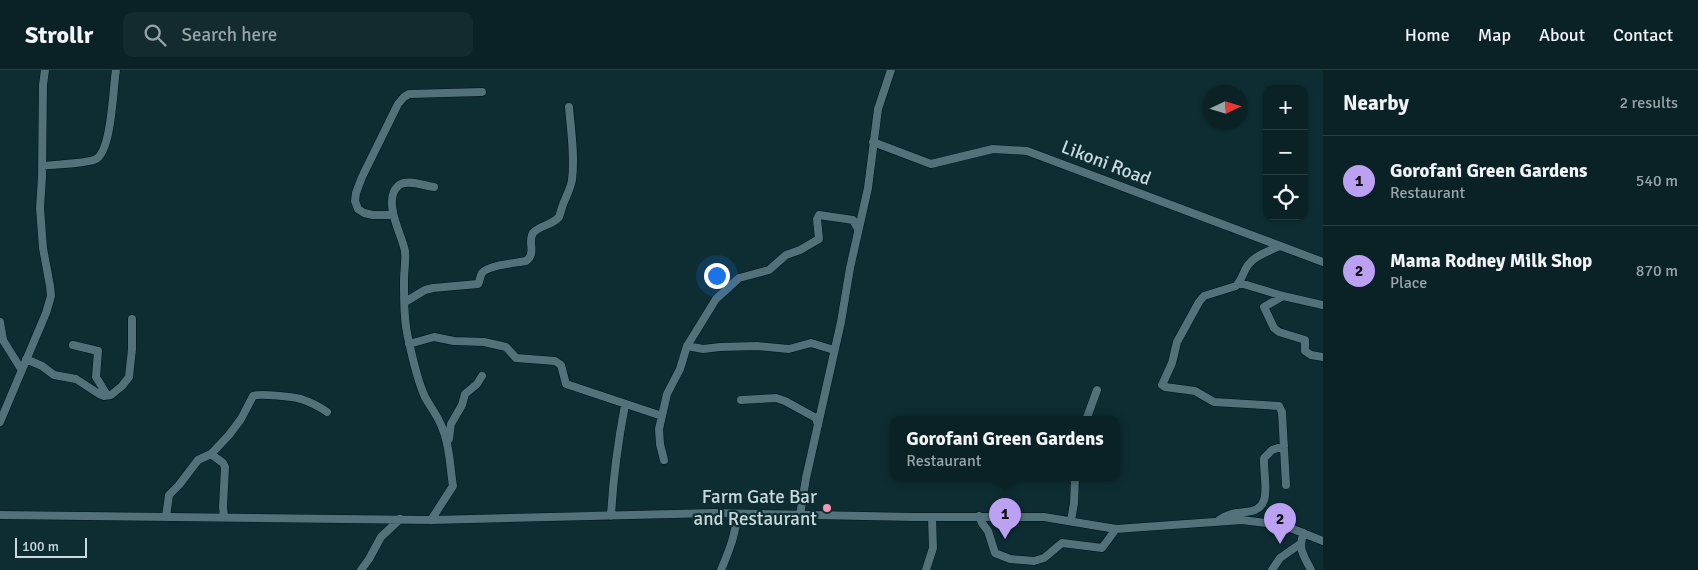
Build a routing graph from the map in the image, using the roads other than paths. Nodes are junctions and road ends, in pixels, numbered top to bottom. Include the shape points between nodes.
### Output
1 (45, 70) edge
2 (116, 70) edge
3 (891, 70) edge
4 (482, 92) dead end
5 (569, 107) dead end
6 (873, 142) junction
7 (42, 166) junction
8 (434, 187) dead end
9 (393, 215) junction
10 (858, 229) junction
11 (1280, 246) junction
12 (1323, 262) edge
13 (1240, 283) junction
14 (1283, 296) junction
15 (405, 302) junction
16 (1323, 305) edge
17 (132, 319) dead end
18 (0, 322) edge
19 (409, 344) junction
20 (73, 345) dead end
21 (686, 346) junction
22 (834, 350) junction
23 (1323, 357) edge
24 (26, 359) junction
25 (21, 369) junction
26 (482, 376) dead end
27 (1097, 390) dead end
28 (107, 396) junction
29 (741, 400) dead end
30 (625, 404) junction
31 (327, 412) dead end
32 (662, 416) junction
33 (1087, 416) edge
34 (0, 422) edge
35 (818, 425) junction
36 (447, 444) junction
37 (1284, 446) junction
38 (211, 454) junction
39 (664, 460) dead end
40 (1075, 481) edge
41 (1286, 486) dead end
42 (737, 514) junction
43 (0, 515) edge
44 (800, 515) junction
45 (611, 516) junction
46 (979, 516) junction
47 (166, 517) junction
48 (224, 517) junction
49 (932, 517) junction
50 (400, 519) junction
51 (381, 520) junction
52 (431, 520) junction
53 (1071, 521) junction
54 (1218, 521) junction
55 (1116, 529) junction
56 (1304, 533) junction
57 (380, 537) junction
58 (1323, 541) edge
59 (1300, 544) junction
60 (361, 570) edge
61 (721, 570) edge
62 (926, 570) edge
63 (1272, 570) edge
64 (1311, 570) edge

1 - 7 street
2 - 7 street via 110,126 100,155 95,160
3 - 6 street via 878,110
4 - 9 street via 409,94 398,104 362,177 355,201 364,213
5 - 15 street via 572,182 559,217 532,234 530,258 485,271 478,284 433,288
6 - 10 street via 868,188
6 - 11 street, Likoni Road via 931,164 993,148 1027,151
7 - 24 street via 40,224 51,296
8 - 9 street via 401,183 393,196
9 - 15 street via 405,250
10 - 21 street via 853,220 818,216 818,239 786,256 769,270 735,280 716,299
10 - 22 street
11 - 12 street, Likoni Road
11 - 13 street via 1250,263
13 - 14 street
13 - 37 street via 1204,296 1199,302 1177,342 1162,385 1195,391 1214,402 1279,406
14 - 16 street
14 - 23 street via 1264,308 1273,327 1305,340 1306,353
15 - 19 street
17 - 28 street via 129,377
18 - 25 street via 3,340
19 - 30 street via 434,338 484,342 506,347 516,358 555,360 561,365 566,384
19 - 36 street via 419,382 438,415
20 - 28 street via 98,352 96,376
21 - 22 street via 788,349 811,343
21 - 32 street
22 - 35 street
24 - 25 street
24 - 28 street via 54,375 76,379
25 - 34 street
26 - 36 street via 465,394 451,424
27 - 33 street
29 - 35 street via 776,398 816,418
30 - 32 street
30 - 45 street
31 - 38 street via 298,399 256,394 229,435
32 - 39 street via 659,429
35 - 44 street
36 - 52 street via 453,486
37 - 41 street
37 - 54 street via 1272,450 1264,458 1262,506 1253,512 1228,514
38 - 47 street via 198,460 169,495
38 - 48 street via 225,467
40 - 53 street
42 - 44 street
42 - 45 street
42 - 61 street via 736,528
43 - 47 street
44 - 49 street
45 - 52 street
46 - 49 street
46 - 53 street via 1044,517
46 - 55 street via 995,553 1017,560 1040,560 1062,543 1102,548
47 - 48 street
48 - 51 street
49 - 62 street via 933,548
50 - 51 street
50 - 52 street
50 - 57 street
51 - 57 street
53 - 55 street
54 - 55 street
54 - 56 street via 1267,522
56 - 58 street
56 - 59 street
57 - 60 street
59 - 63 street via 1280,558
59 - 64 street

